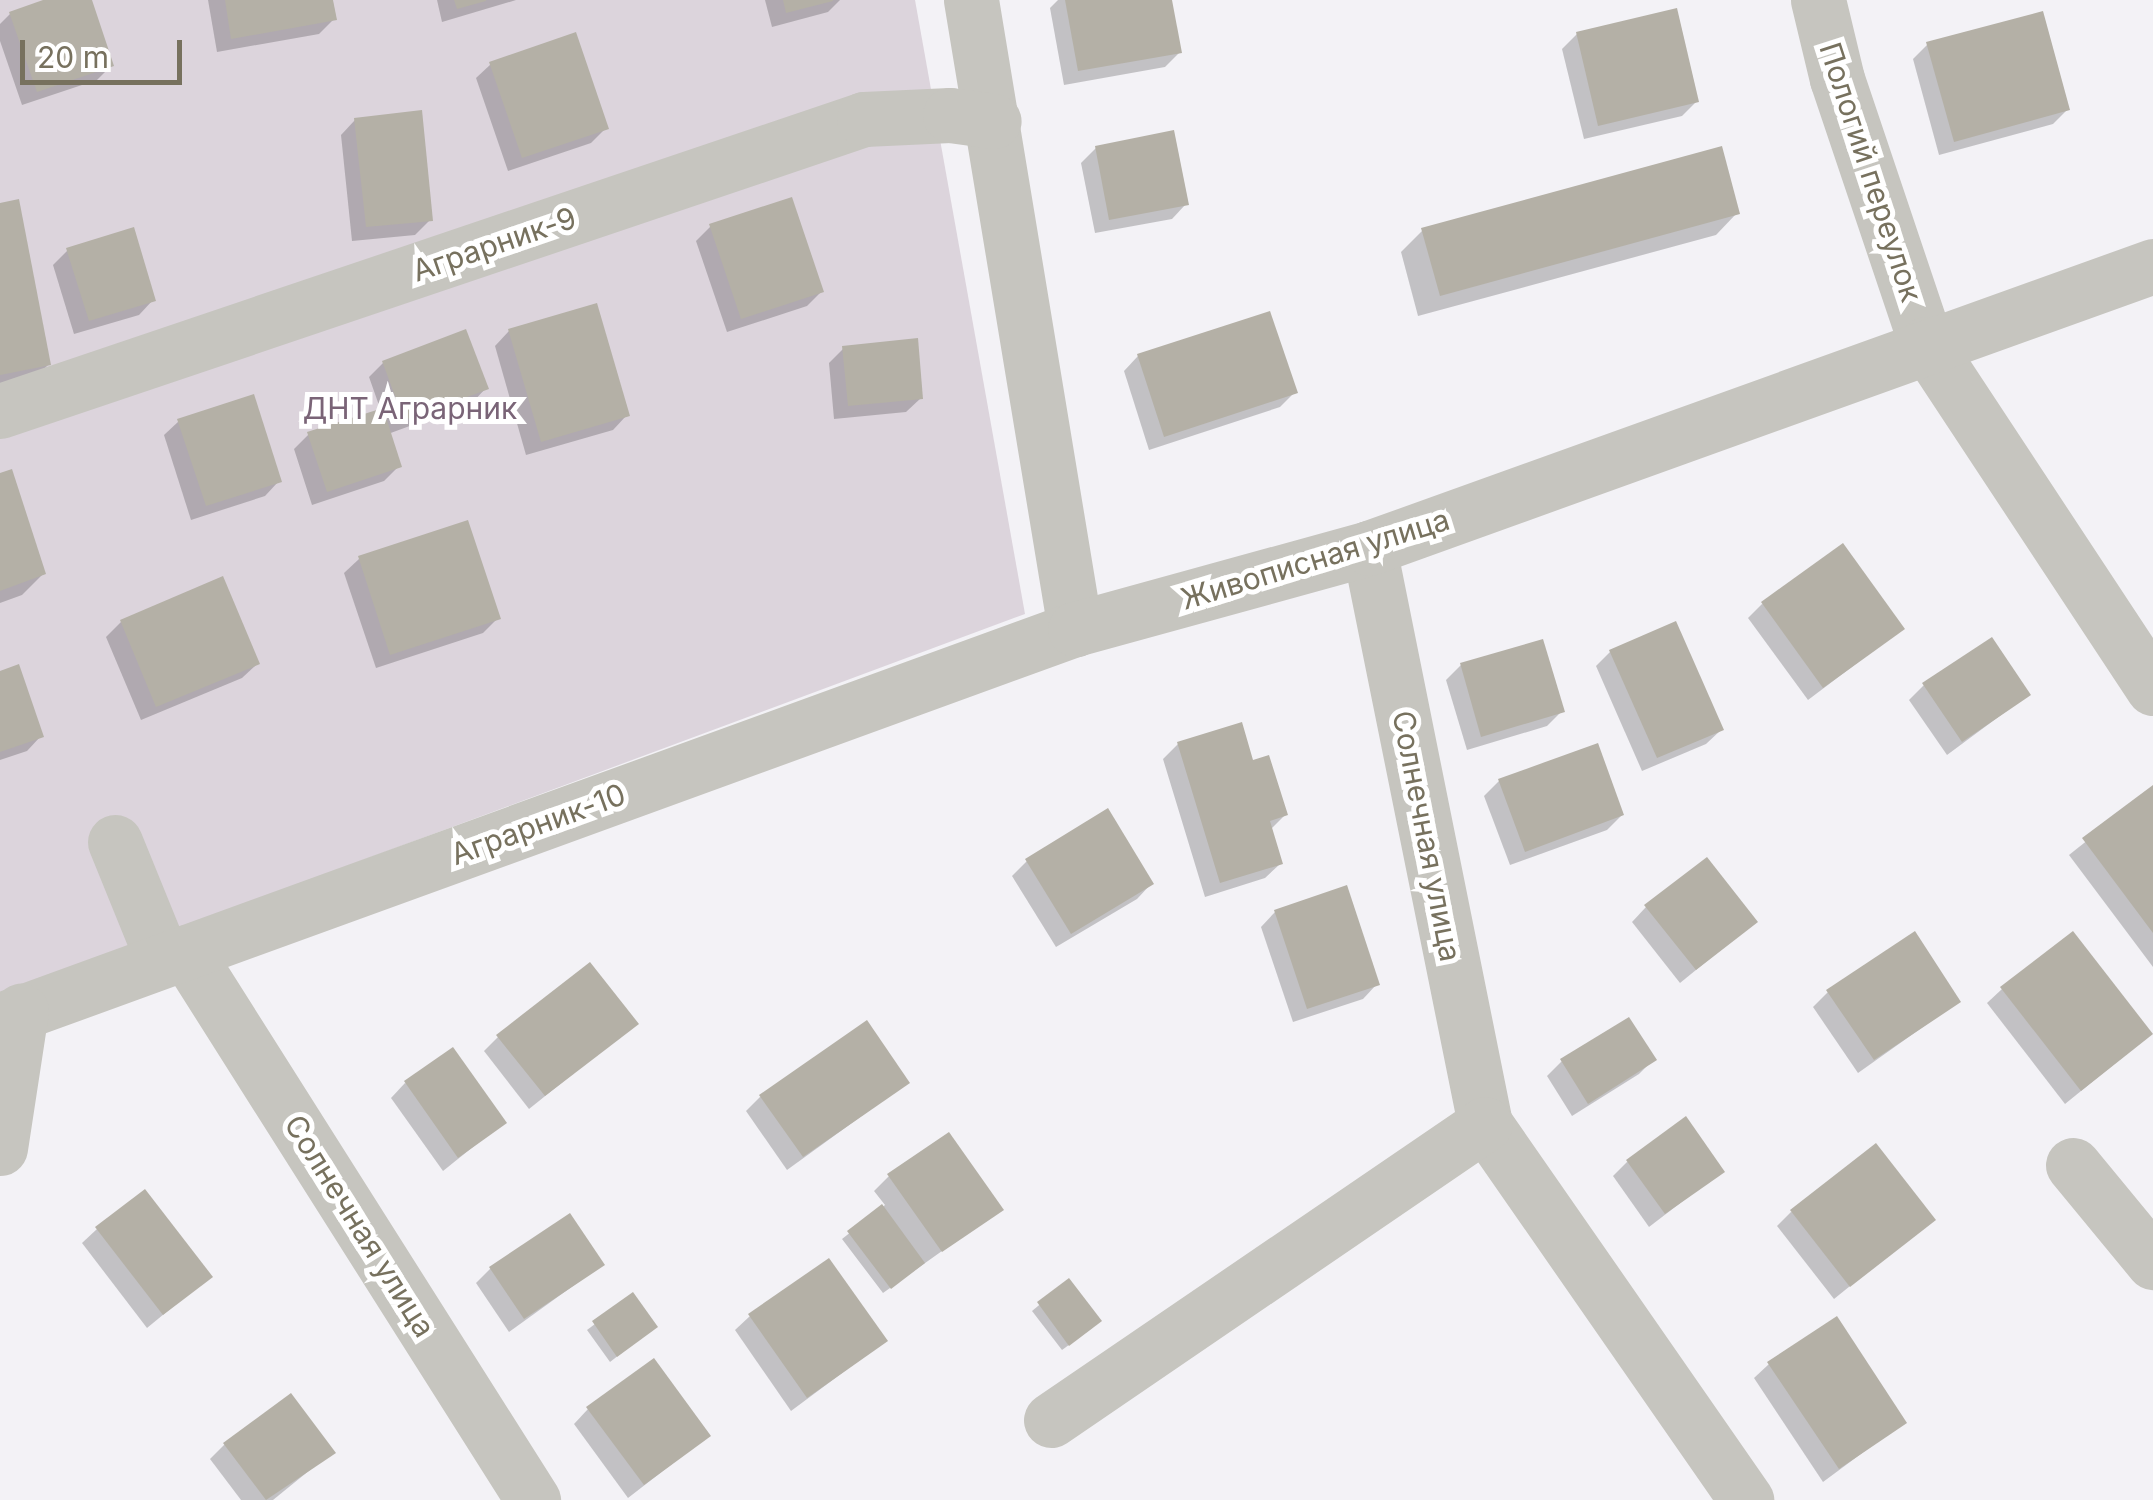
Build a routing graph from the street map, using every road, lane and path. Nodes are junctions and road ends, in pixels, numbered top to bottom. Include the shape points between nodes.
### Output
1 (970, 0) edge
2 (1818, 0) edge
3 (994, 121) junction
4 (2153, 266) edge
5 (1926, 344) junction
6 (0, 412) edge
7 (1368, 548) junction
8 (1075, 629) junction
9 (2153, 688) edge
10 (115, 842) dead end
11 (174, 956) junction
12 (10, 1016) edge
13 (1485, 1124) junction
14 (0, 1148) edge
15 (2074, 1165) dead end
16 (2153, 1262) edge
17 (1052, 1420) dead end
18 (534, 1500) edge
19 (1746, 1500) edge

1 - 3 street
2 - 5 street, Пологий переулок via 1837,79
3 - 6 street, Аграрник-9 via 864,118
3 - 8 street
4 - 5 street, Живописная улица
5 - 7 street, Живописная улица
5 - 9 street, Пологий переулок
7 - 8 street, Живописная улица
7 - 13 street, Солнечная улица
8 - 11 street, Аграрник-10
10 - 11 street, Солнечная улица
11 - 12 street, Аграрник-10
11 - 18 street, Солнечная улица
12 - 14 street
13 - 17 street
13 - 19 street, Солнечная улица
15 - 16 street

